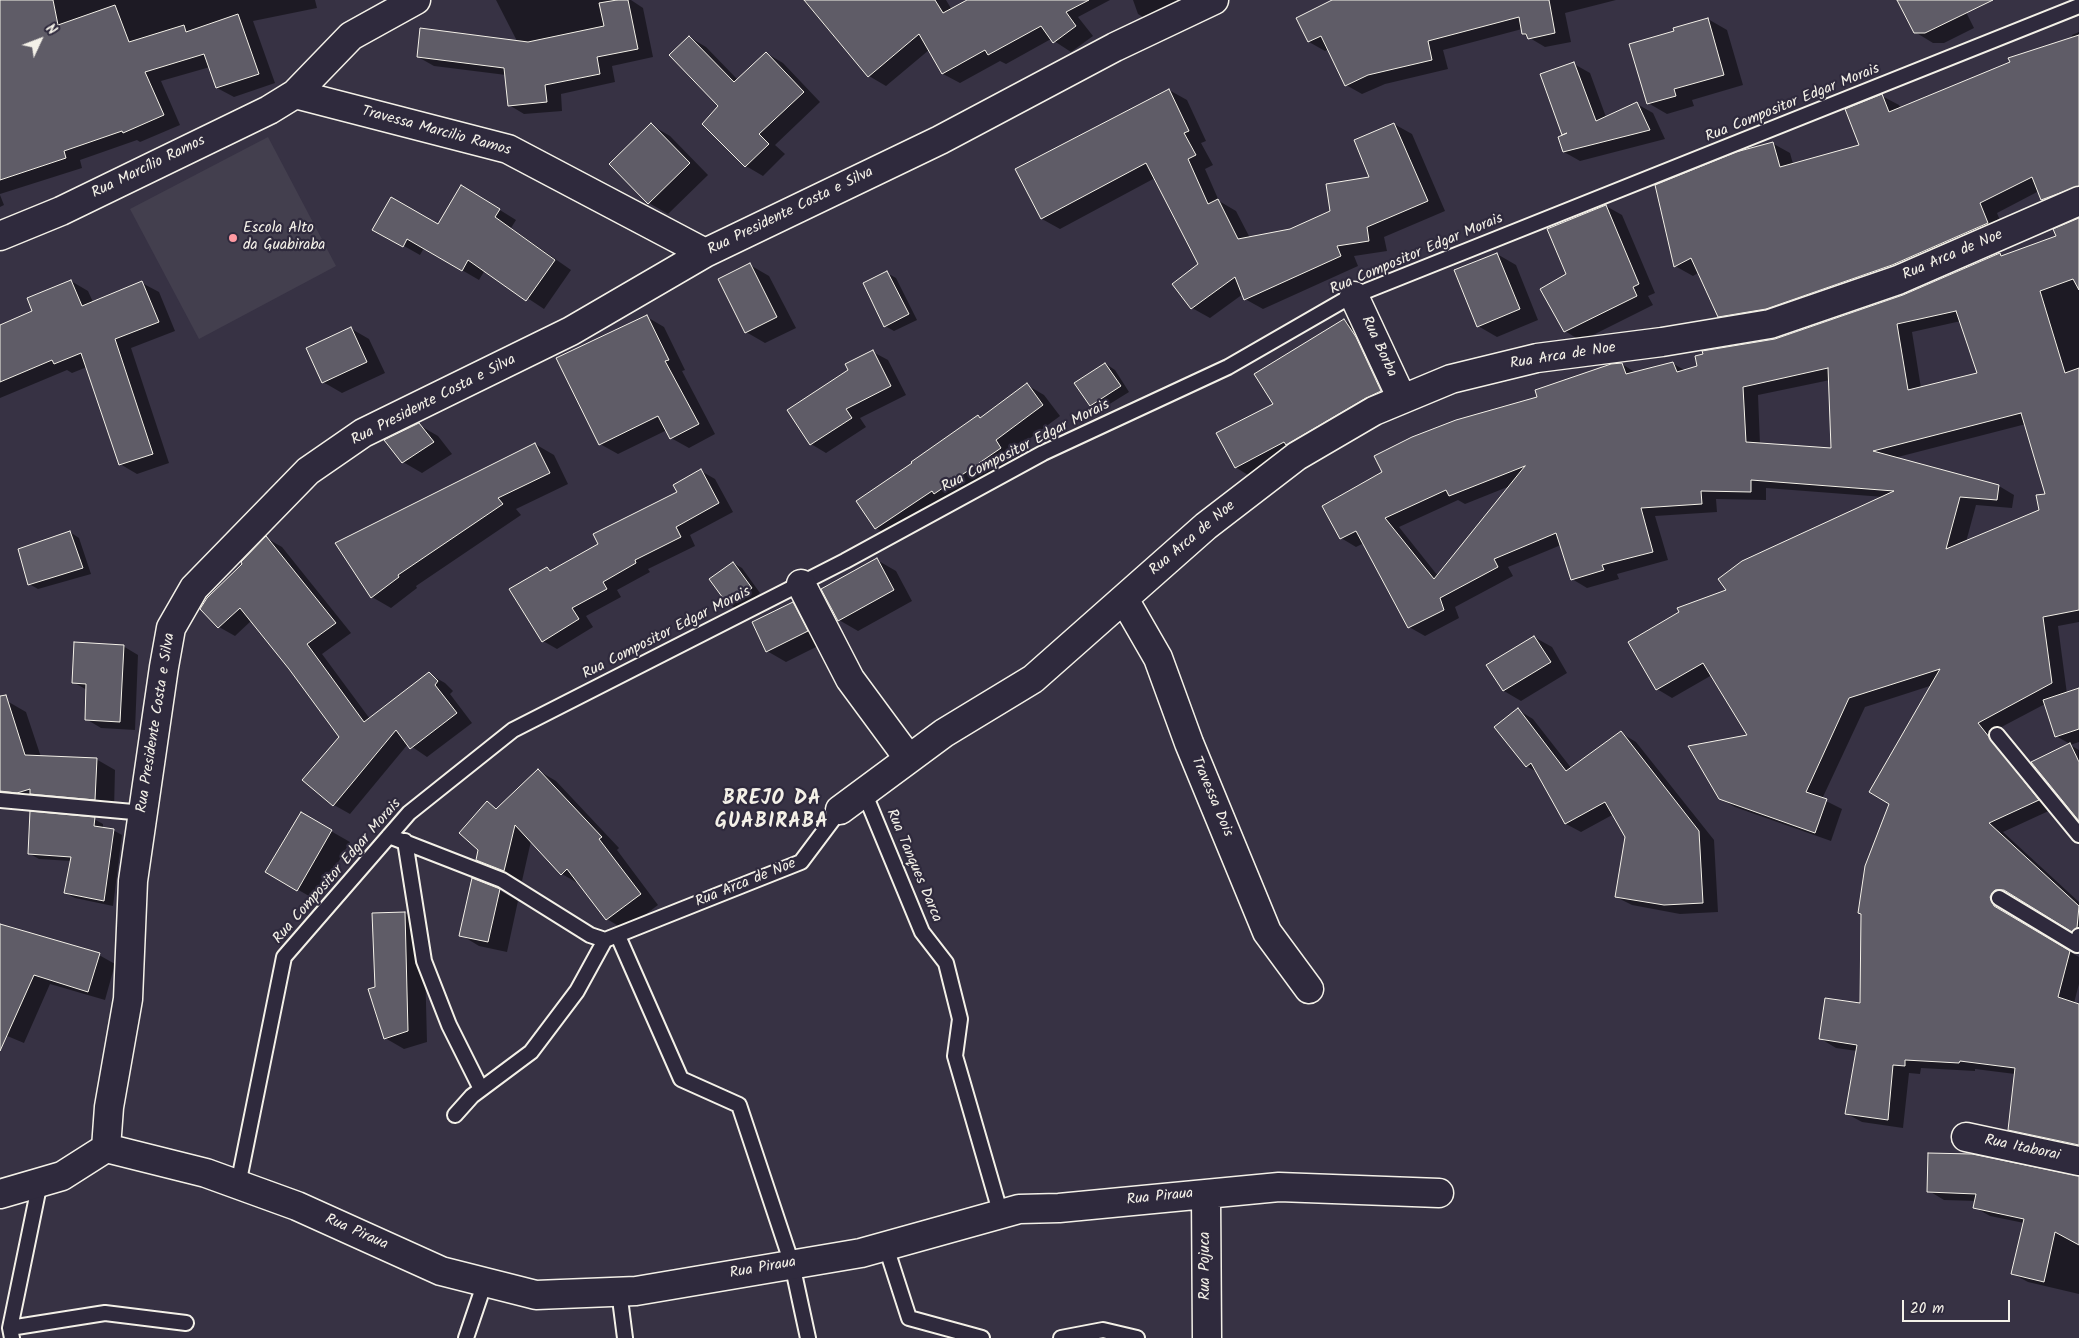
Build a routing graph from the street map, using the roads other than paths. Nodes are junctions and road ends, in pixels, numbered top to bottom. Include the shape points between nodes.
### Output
1 (416, 0) edge
2 (1214, 0) edge
3 (2079, 6) edge
4 (295, 94) junction
5 (2079, 201) edge
6 (0, 236) edge
7 (705, 253) junction
8 (1354, 296) junction
9 (1402, 399) junction
10 (801, 584) junction
11 (1124, 600) junction
12 (1997, 735) dead end
13 (909, 759) junction
14 (864, 792) junction
15 (0, 800) edge
16 (840, 810) joint
17 (144, 813) junction
18 (2079, 835) edge
19 (389, 836) junction
20 (405, 841) junction
21 (2000, 898) dead end
22 (2079, 936) edge
23 (612, 938) junction
24 (1309, 989) dead end
25 (481, 1089) junction
26 (455, 1115) dead end
27 (1966, 1137) dead end
28 (106, 1148) junction
29 (2079, 1161) edge
30 (40, 1182) junction
31 (238, 1185) junction
32 (1439, 1193) dead end
33 (0, 1194) edge
34 (1206, 1194) junction
35 (999, 1208) dead end
36 (886, 1247) junction
37 (792, 1264) junction
38 (485, 1282) junction
39 (619, 1291) junction
40 (186, 1323) dead end
41 (11, 1333) edge
42 (466, 1338) edge
43 (625, 1338) edge
44 (808, 1338) edge
45 (982, 1338) edge
46 (1061, 1338) edge
47 (1137, 1338) edge
48 (1207, 1338) edge

1 - 4 street, Rua Marcílio Ramos via 351,36
2 - 7 street, Rua Presidente Costa e Silva via 1115,47 940,140
3 - 8 lane, Rua Compositor Edgar Morais
4 - 6 street, Rua Marcílio Ramos via 269,110 70,207
4 - 7 street, Travessa Marcilio Ramos via 508,149
5 - 9 street, Rua Arca de Noe via 1898,280 1770,324 1537,358 1452,379
7 - 17 street, Rua Presidente Costa e Silva via 571,331 363,433 308,471 194,588 171,628
8 - 9 street, Rua Borba
8 - 10 lane, Rua Compositor Edgar Morais via 1228,367 1043,453
9 - 11 street, Rua Arca de Noe via 1374,411 1297,456 1206,526
10 - 13 street via 850,679
10 - 19 lane, Rua Compositor Edgar Morais via 513,730 409,813
11 - 13 street, Rua Arca de Noe via 1032,679 944,733
11 - 24 street, Travessa Dois via 1158,658 1189,743 1267,932
12 - 18 lane
13 - 14 street, Rua Arca de Noe
14 - 16 street, Rua Arca de Noe
14 - 35 lane, Rua Tanques Darca via 922,932 946,963 960,1019 955,1056
15 - 17 lane
16 - 23 lane, Rua Arca de Noe via 801,862
17 - 28 street, Rua Presidente Costa e Silva via 134,881 128,999 109,1107
19 - 20 lane
19 - 31 lane, Rua Compositor Edgar Morais via 284,957
20 - 23 lane via 502,880 590,935
20 - 25 lane via 424,960 449,1025
21 - 22 lane via 2077,945
23 - 25 lane via 532,1052
23 - 37 lane via 681,1079 739,1105
25 - 26 lane
27 - 29 street, Rua Itaborai
28 - 30 street via 62,1176
28 - 31 street, Rua Piraua via 206,1173
30 - 33 street
30 - 41 lane
31 - 38 street, Rua Piraua via 296,1206 441,1271
32 - 34 street, Rua Piraua via 1279,1187
34 - 36 street, Rua Piraua via 1019,1209
34 - 48 street, Rua Pojuca
36 - 37 street, Rua Piraua
36 - 45 lane via 909,1318
37 - 39 street, Rua Piraua via 636,1291
37 - 44 lane
38 - 39 street, Rua Piraua via 536,1295
38 - 42 lane
39 - 43 lane
40 - 41 lane via 105,1313
46 - 47 lane via 1103,1330

